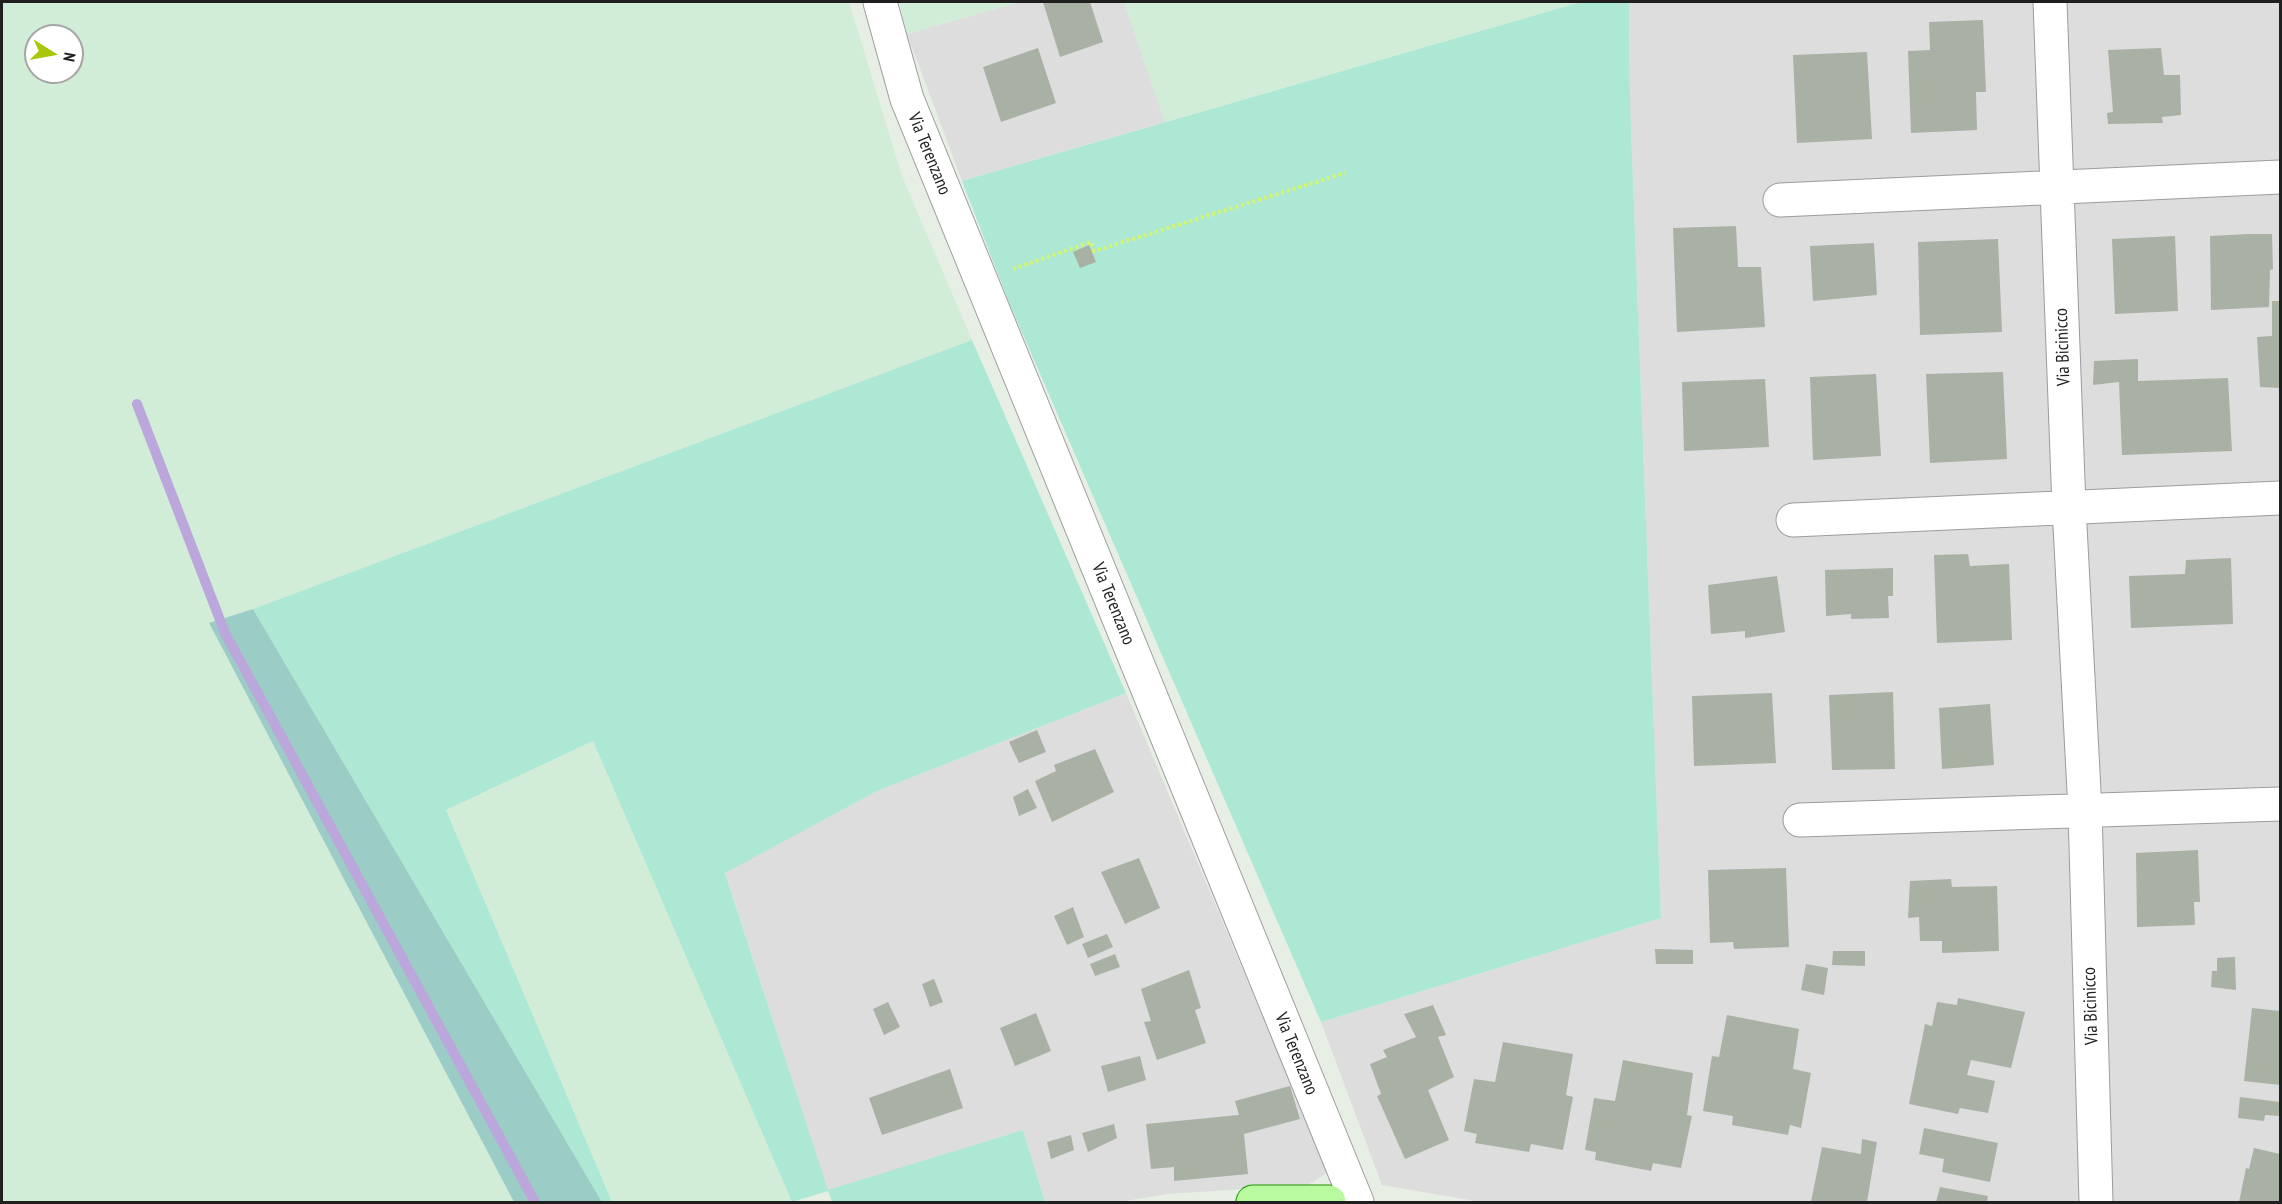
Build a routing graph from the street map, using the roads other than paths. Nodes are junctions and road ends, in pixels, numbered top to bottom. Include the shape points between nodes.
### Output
1 (880, 2) edge
2 (2050, 2) edge
3 (2280, 177) edge
4 (2056, 187) junction
5 (1780, 200) dead end
6 (2280, 498) edge
7 (2069, 507) junction
8 (1793, 520) dead end
9 (2280, 804) edge
10 (2085, 810) junction
11 (1800, 820) dead end
12 (1253, 1203) edge
13 (1329, 1203) edge
14 (1357, 1203) edge
15 (2096, 1203) edge

1 - 14 street, Via Terenzano via 907,99
2 - 4 street, Via Bicinicco
3 - 4 street
4 - 5 street
4 - 7 street, Via Bicinicco
6 - 7 street
7 - 8 street
7 - 10 street, Via Bicinicco
9 - 10 street
10 - 11 street
10 - 15 street, Via Bicinicco
12 - 13 main road

